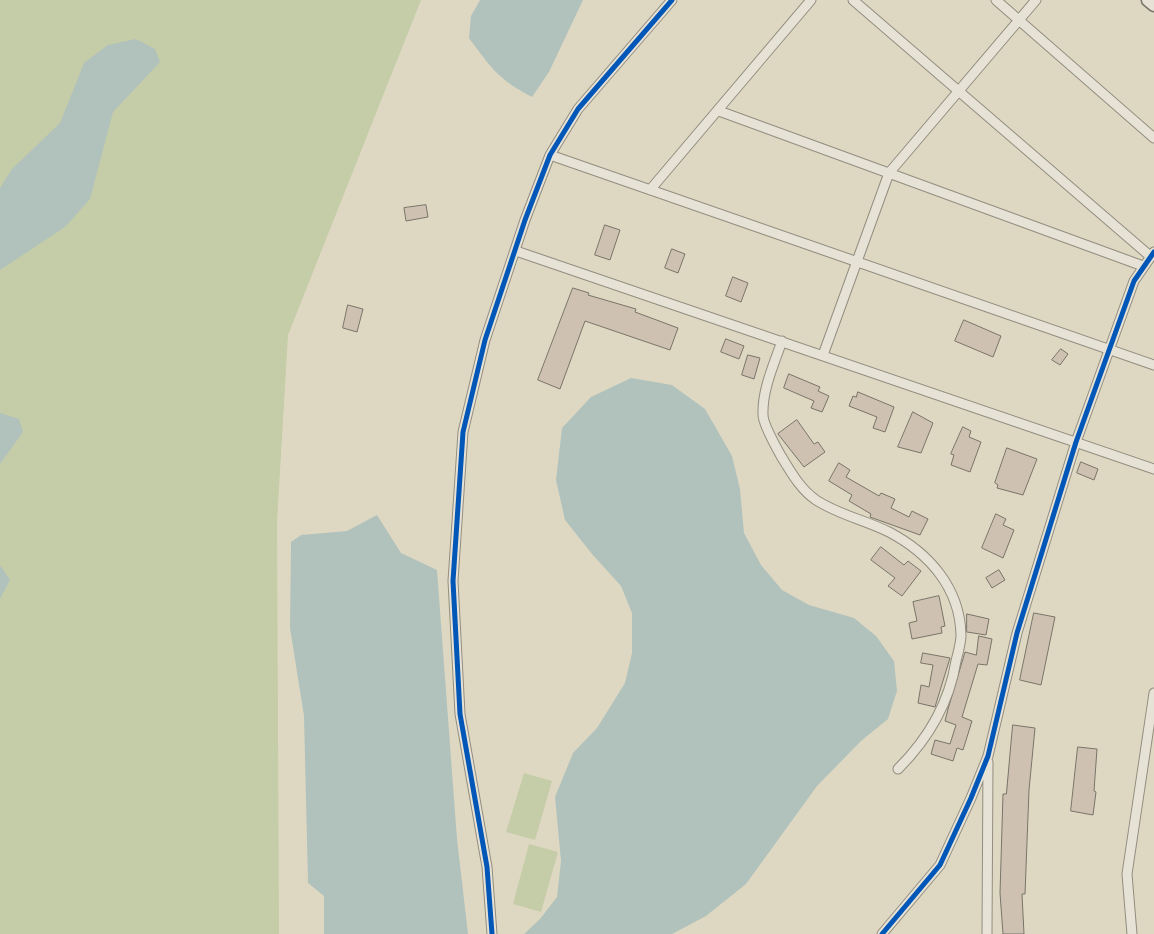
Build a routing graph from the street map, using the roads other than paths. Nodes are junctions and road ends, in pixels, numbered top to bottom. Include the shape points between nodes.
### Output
1 (672, 0) edge
2 (811, 0) edge
3 (853, 0) edge
4 (996, 0) edge
5 (1036, 0) edge
6 (1148, 0) edge
7 (1154, 5) edge
8 (1018, 20) junction
9 (958, 90) junction
10 (719, 111) junction
11 (1154, 138) edge
12 (550, 155) junction
13 (888, 173) junction
14 (650, 190) junction
15 (516, 251) junction
16 (1152, 254) edge
17 (855, 262) junction
18 (1143, 266) junction
19 (782, 342) junction
20 (1110, 350) junction
21 (823, 355) junction
22 (1154, 365) edge
23 (1076, 442) junction
24 (1154, 468) edge
25 (1154, 693) edge
26 (988, 756) junction
27 (898, 769) dead end
28 (492, 934) edge
29 (882, 934) edge
30 (987, 934) edge
31 (1132, 934) edge

1 - 12 street via 578,110
2 - 10 street
3 - 9 street
4 - 8 street
5 - 8 street
6 - 7 main road
8 - 9 street
8 - 11 street
9 - 13 street
9 - 16 street
10 - 13 street
10 - 14 street
12 - 14 street
12 - 15 street via 524,220
13 - 17 street
13 - 18 street
14 - 17 street
15 - 19 street
15 - 28 street via 485,340 463,432 453,581 460,714 487,867
16 - 18 street
17 - 20 street
17 - 21 street
18 - 20 street via 1134,282
19 - 21 street
19 - 27 street via 766,390 762,416 798,483 816,499 848,517 888,532 922,553 943,576 957,609 961,636 951,683 938,718 919,749
20 - 22 street
20 - 23 street
21 - 23 street
23 - 24 street
23 - 26 street via 1017,634
25 - 31 street via 1127,874
26 - 29 street via 940,865
26 - 30 street

